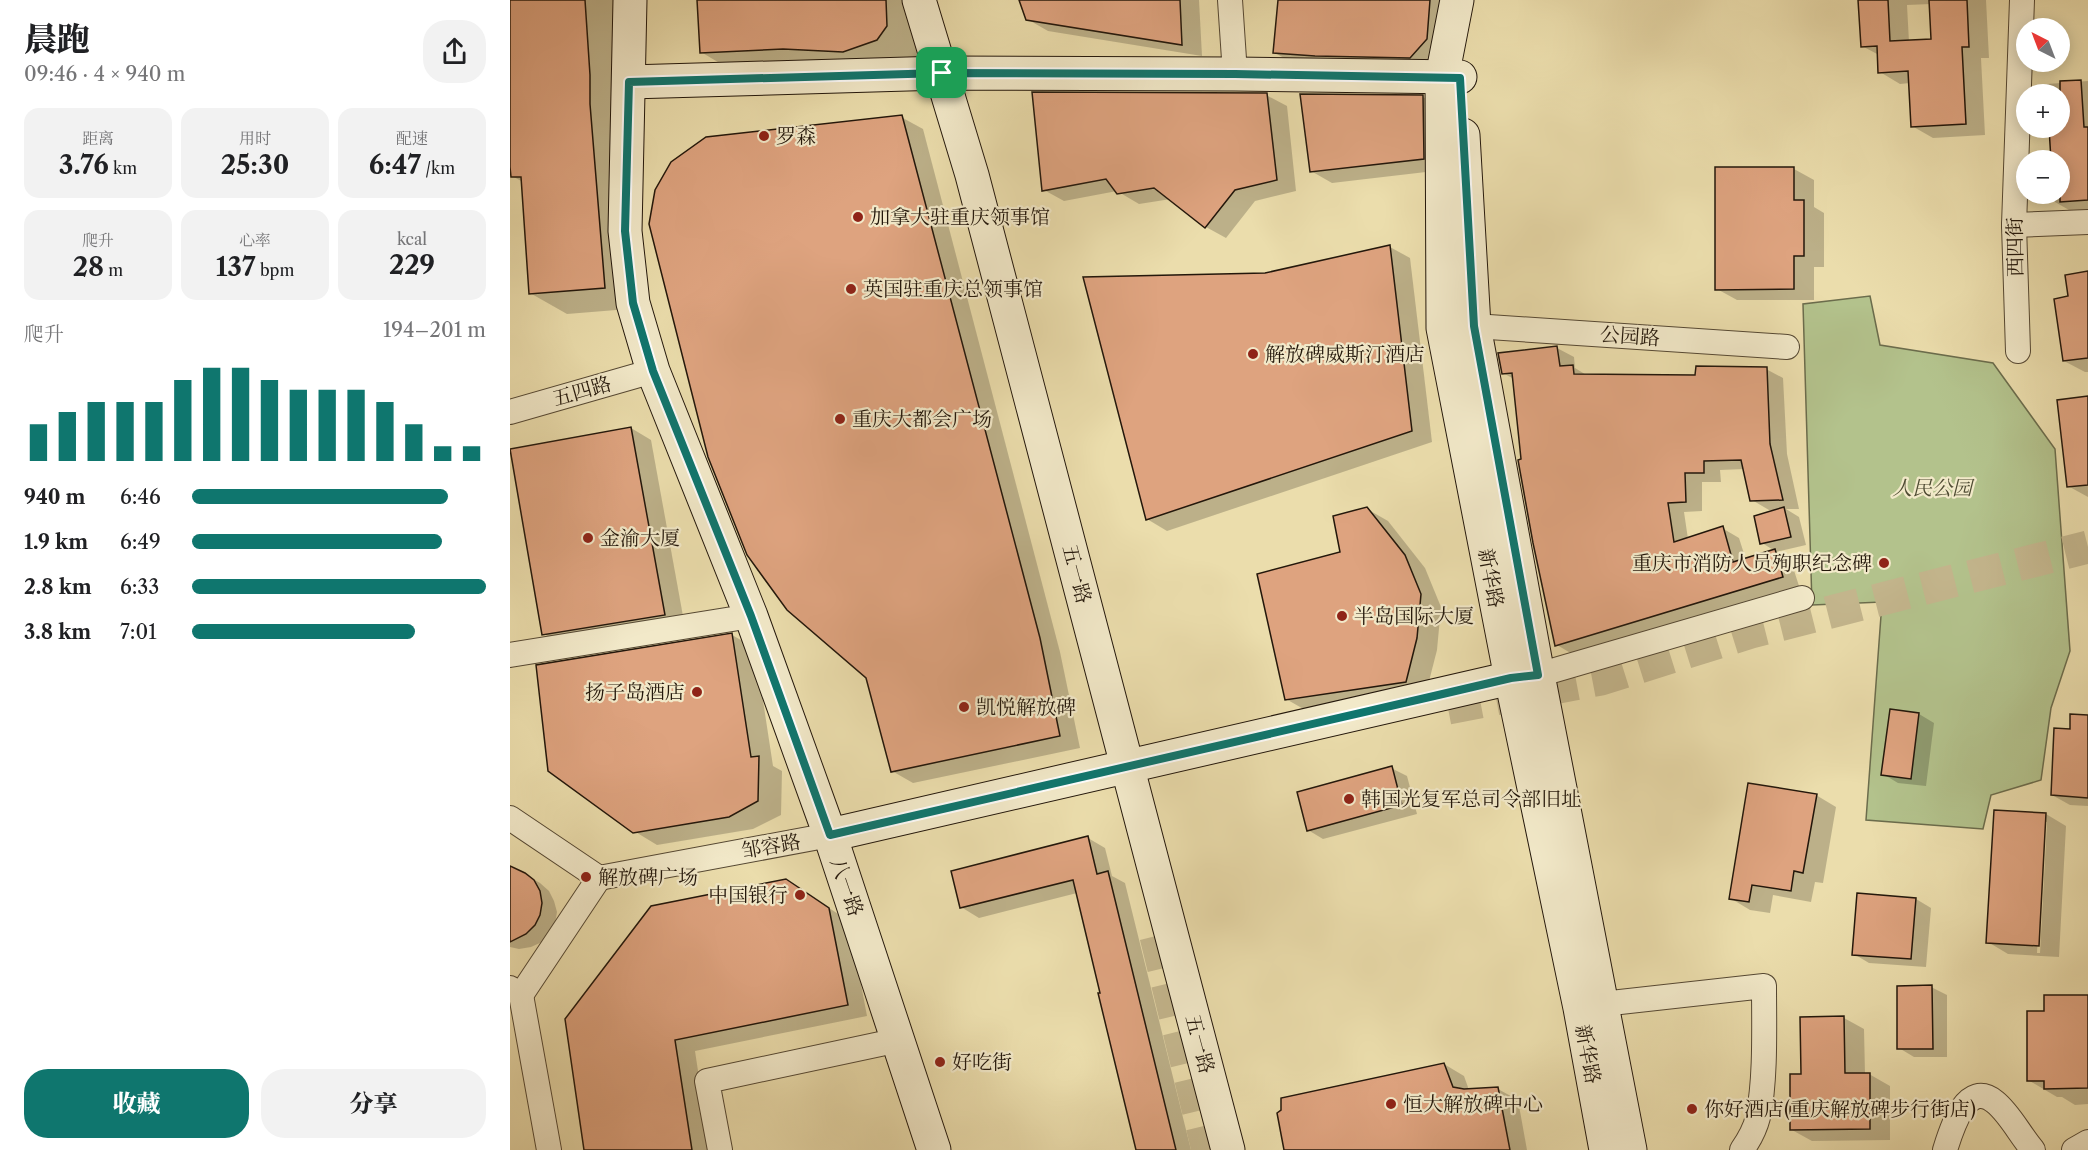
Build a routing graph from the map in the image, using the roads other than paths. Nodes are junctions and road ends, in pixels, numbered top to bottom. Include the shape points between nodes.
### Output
1 (630, 0) edge
2 (919, 0) edge
3 (1230, 0) edge
4 (1457, 0) edge
5 (1475, 0) edge
6 (2022, 0) edge
7 (942, 73) junction
8 (1235, 74) junction
9 (1451, 77) junction
10 (629, 82) junction
11 (2088, 222) edge
12 (2014, 225) junction
13 (1474, 326) junction
14 (1787, 347) dead end
15 (2018, 351) dead end
16 (653, 371) junction
17 (510, 412) edge
18 (1802, 598) dead end
19 (751, 616) junction
20 (510, 655) edge
21 (1524, 677) junction
22 (1127, 766) junction
23 (510, 818) edge
24 (830, 835) junction
25 (599, 878) junction
26 (516, 991) edge
27 (1602, 1004) junction
28 (899, 1040) junction
29 (2088, 1142) edge
30 (549, 1150) edge
31 (720, 1150) edge
32 (934, 1150) edge
33 (1228, 1150) edge
34 (1606, 1150) edge
35 (1630, 1150) edge
36 (1742, 1150) edge
37 (1945, 1150) edge
38 (2033, 1150) edge
39 (2074, 1150) edge

1 - 10 street, 八一路
2 - 7 street, 五一路
3 - 8 street
4 - 9 street, 新华路
5 - 9 street, 新华路
6 - 12 street, 西四街
7 - 8 street
7 - 10 street
7 - 22 street, 五一路
8 - 9 street
9 - 13 street, 新华路
9 - 21 street, 新华路 via 1443,328
10 - 16 street, 八一路 via 625,231 633,303
11 - 12 street
12 - 15 street, 西四街
13 - 14 street, 公园路
13 - 21 street, 新华路
16 - 17 street, 五四路
16 - 19 street, 八一路
18 - 21 street
19 - 20 street
19 - 24 street, 八一路
21 - 22 street, 邹容路
21 - 27 street, 新华路
21 - 34 street, 新华路
22 - 24 street, 邹容路
22 - 33 street, 五一路
23 - 25 street
24 - 25 street, 邹容路
24 - 28 street, 八一路
25 - 26 street
26 - 30 street
27 - 35 street, 新华路
27 - 36 street via 1764,986 1758,1117
28 - 31 street via 707,1081
28 - 32 street, 八一路
29 - 39 street
37 - 38 street via 1962,1107 1977,1096 1987,1096

